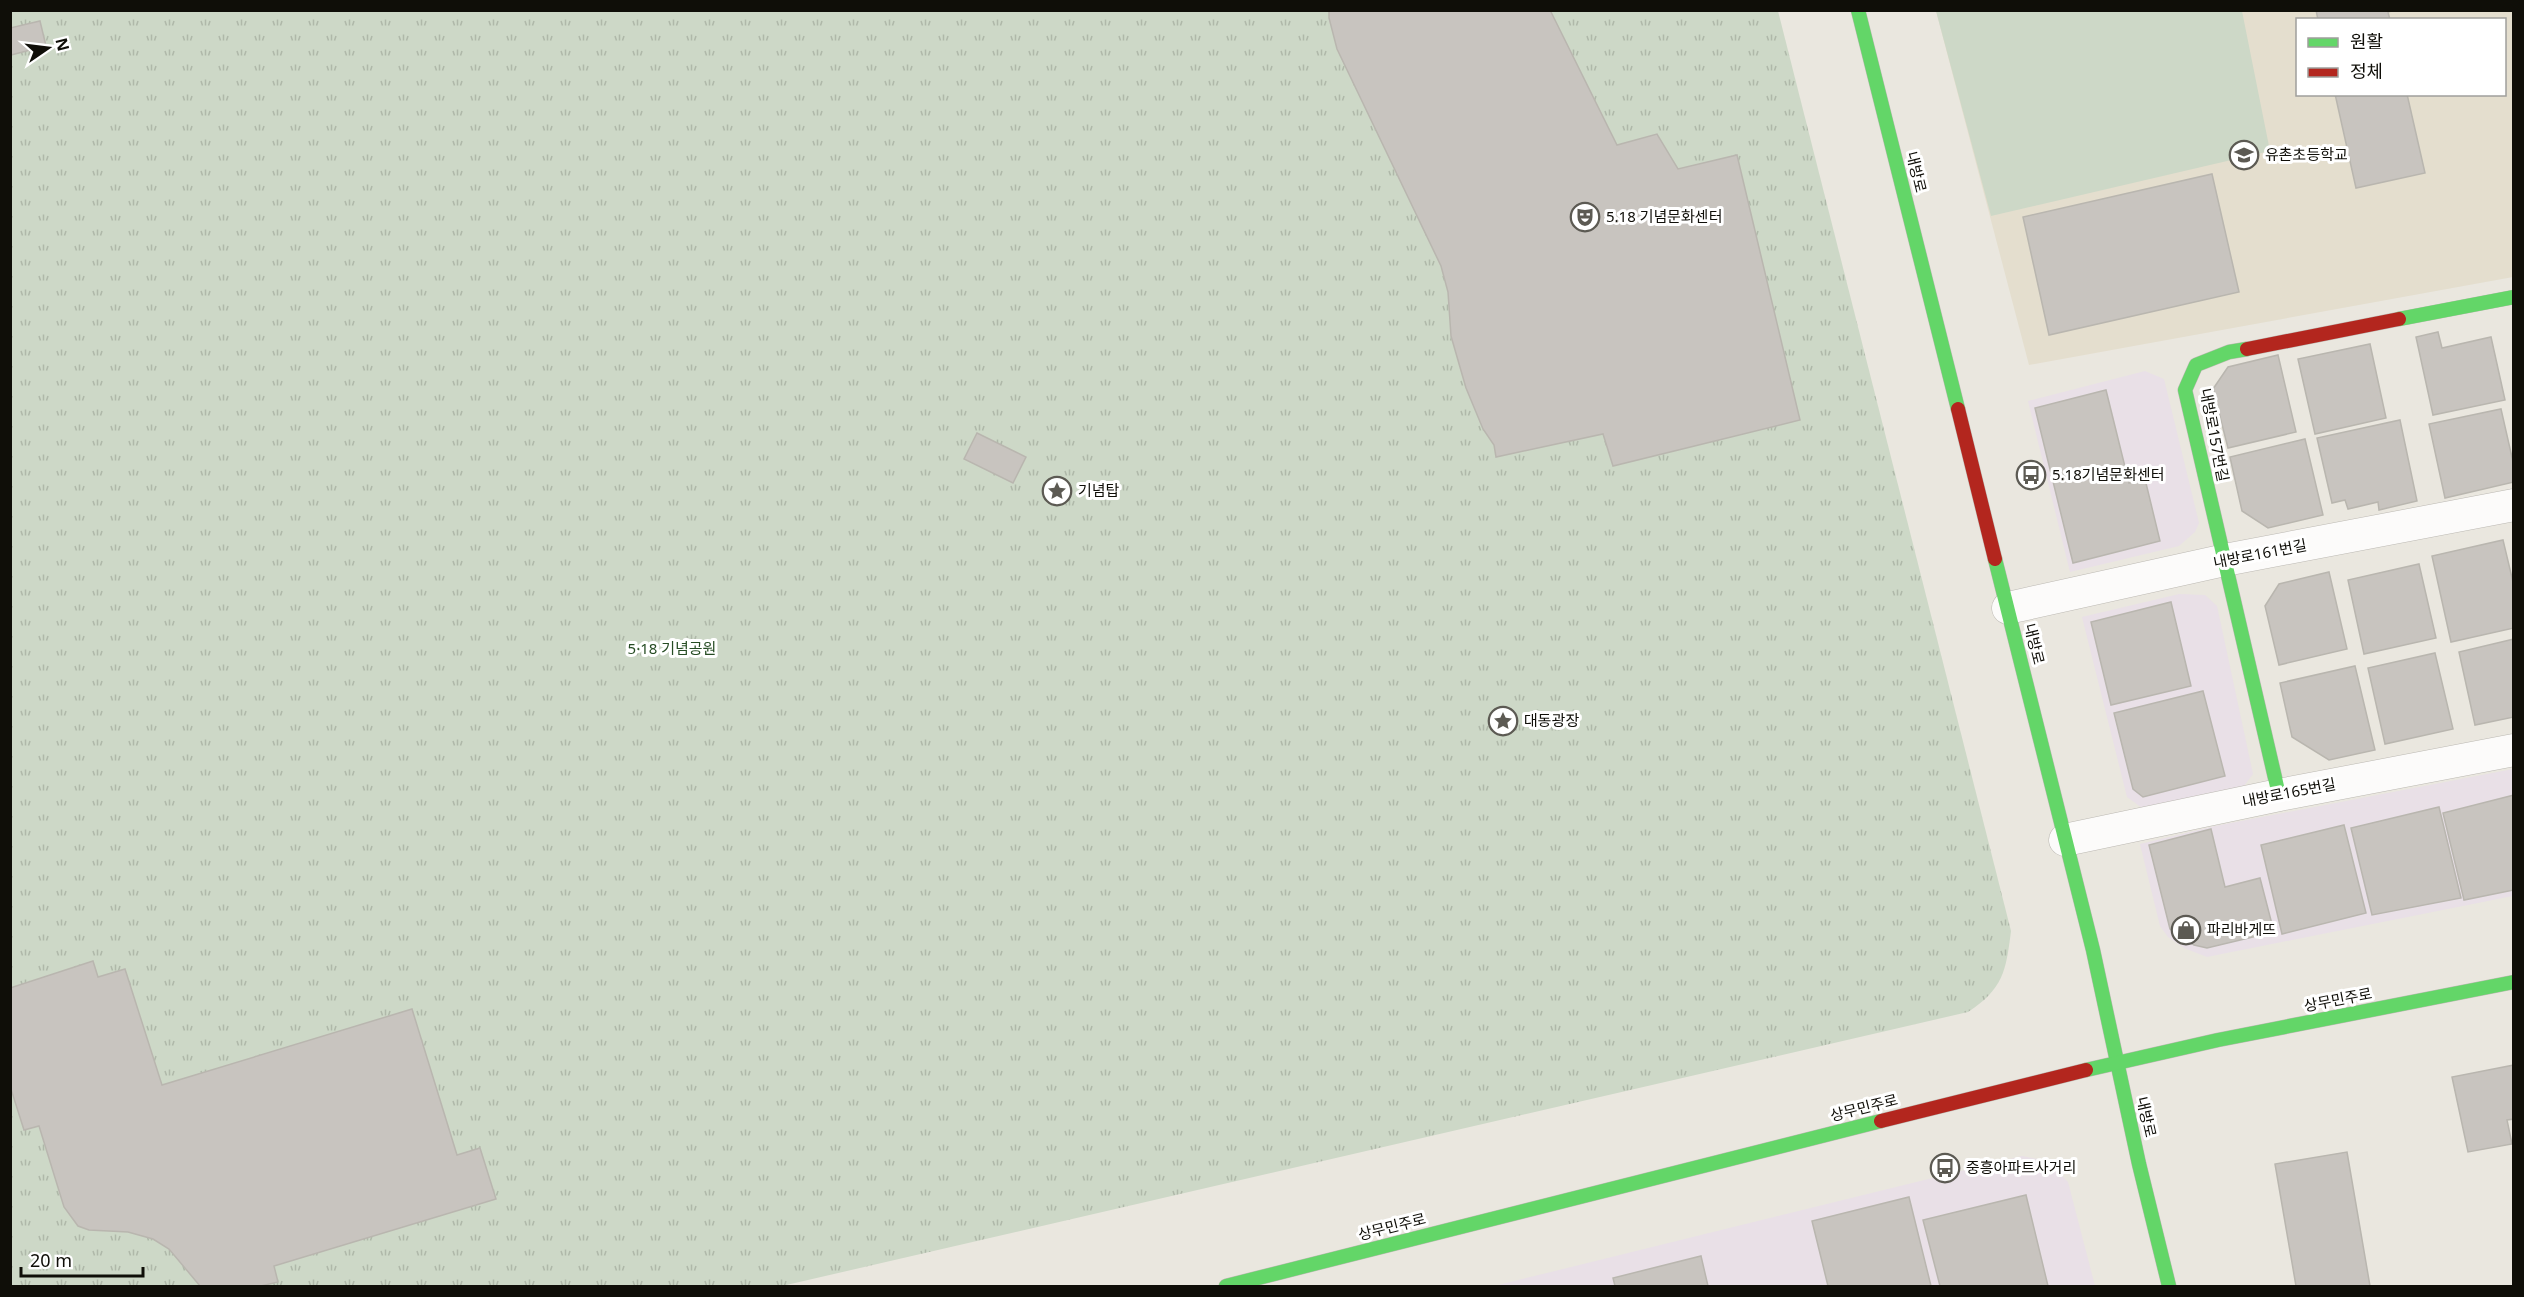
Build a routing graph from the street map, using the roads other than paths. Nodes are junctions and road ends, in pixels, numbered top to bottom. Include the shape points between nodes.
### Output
1 (1858, 10) edge
2 (2514, 297) edge
3 (2514, 505) edge
4 (2225, 560) junction
5 (2008, 608) junction
6 (2514, 750) edge
7 (2279, 795) junction
8 (2065, 840) junction
9 (2514, 982) edge
10 (2117, 1063) junction
11 (1226, 1287) edge
12 (2169, 1287) edge

1 - 5 street, 내방로
2 - 4 street, 내방로157번길 via 2229,352 2196,365 2185,390
3 - 4 street, 내방로161번길
4 - 5 street, 내방로161번길
4 - 7 street, 내방로157번길
5 - 8 street, 내방로
6 - 7 street, 내방로165번길
7 - 8 street, 내방로165번길
8 - 10 street, 내방로
9 - 10 street, 상무민주로
10 - 11 street, 상무민주로
10 - 12 street, 내방로

